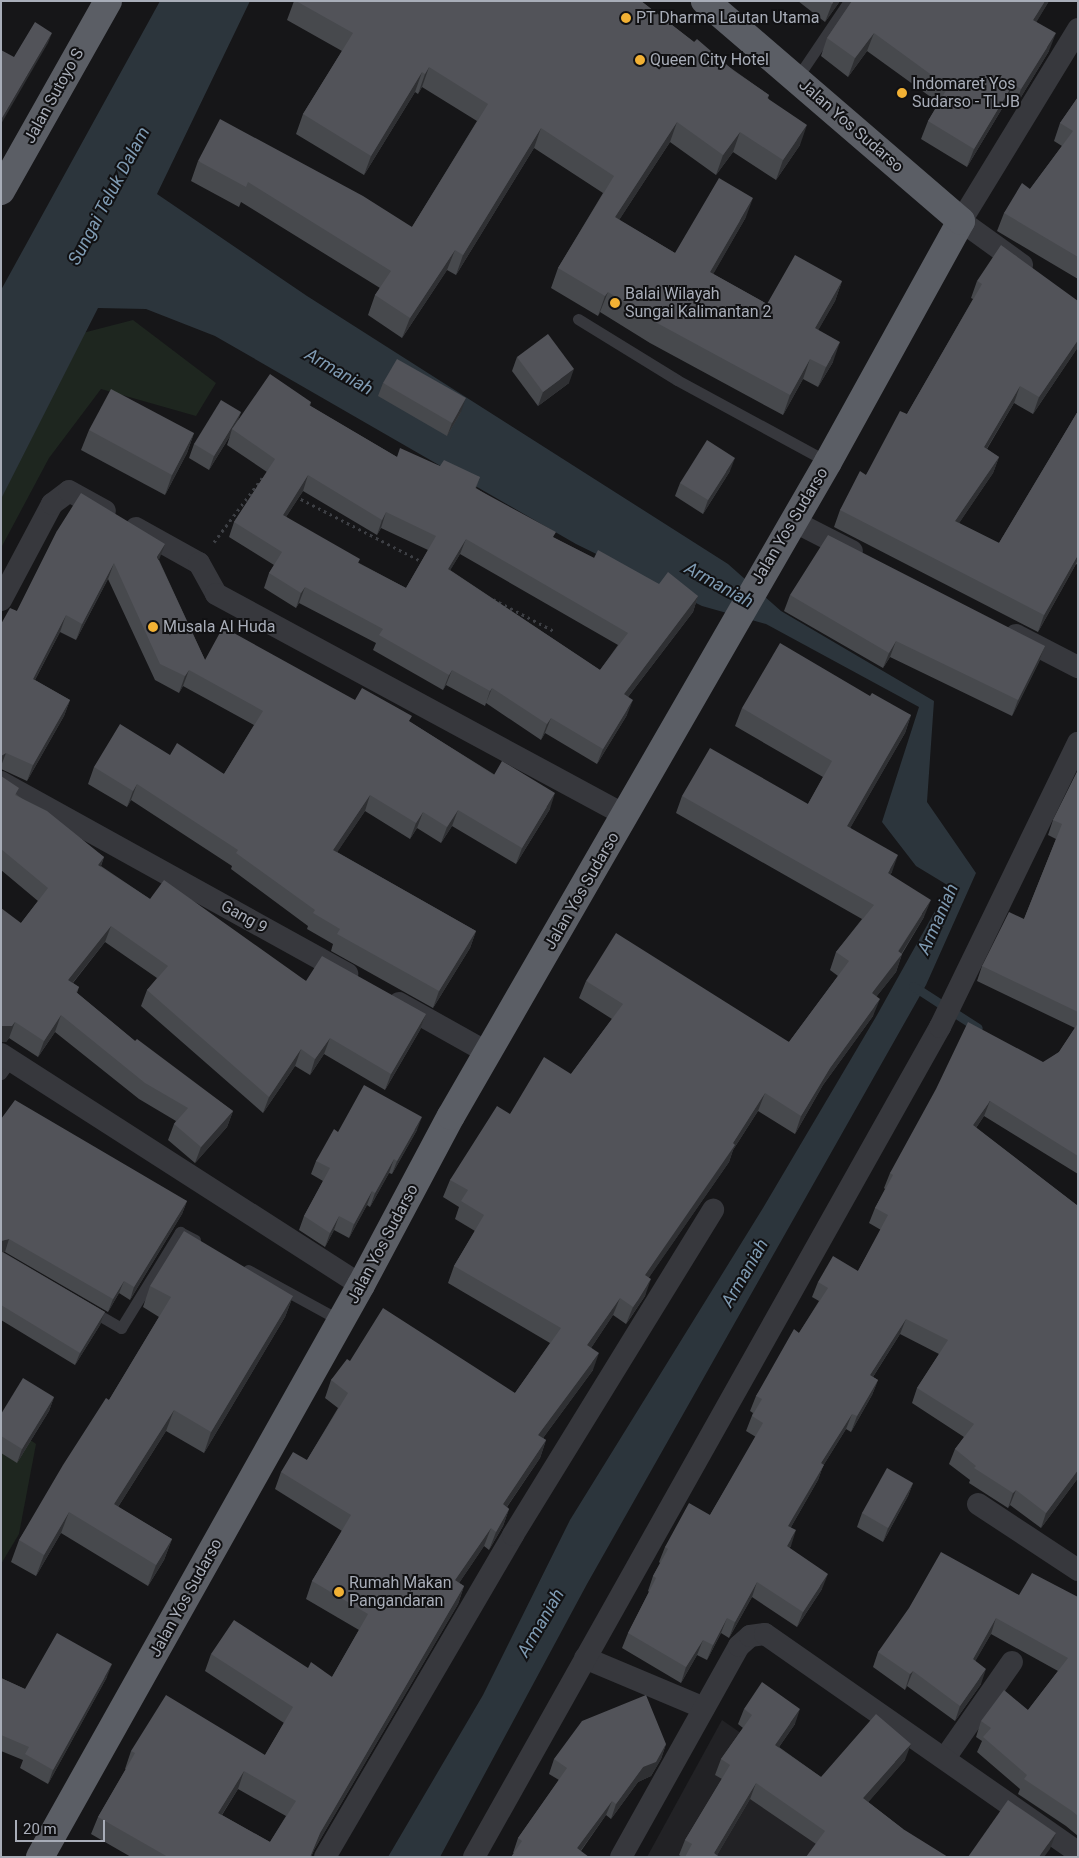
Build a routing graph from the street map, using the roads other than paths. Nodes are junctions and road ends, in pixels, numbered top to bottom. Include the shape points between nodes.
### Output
1 (108, 1) edge
2 (705, 1) edge
3 (849, 1) edge
4 (1078, 29) edge
5 (796, 78) junction
6 (1, 191) edge
7 (961, 221) junction
8 (1040, 278) edge
9 (578, 319) dead end
10 (828, 462) junction
11 (793, 521) junction
12 (870, 561) edge
13 (1, 600) edge
14 (1000, 627) edge
15 (1078, 667) edge
16 (1078, 743) edge
17 (1, 782) edge
18 (626, 816) junction
19 (488, 1053) junction
20 (4, 1062) edge
21 (713, 1210) dead end
22 (205, 1246) edge
23 (239, 1265) edge
24 (361, 1285) junction
25 (78, 1303) edge
26 (341, 1321) junction
27 (978, 1504) dead end
28 (1078, 1570) edge
29 (585, 1658) junction
30 (1012, 1662) dead end
31 (704, 1708) junction
32 (945, 1758) junction
33 (1078, 1852) edge
34 (40, 1857) edge
35 (325, 1857) edge
36 (474, 1857) edge
37 (621, 1857) edge

1 - 6 highway, Jalan Sutoyo S
2 - 5 highway, Jalan Yos Sudarso
3 - 5 lane
4 - 7 street
5 - 7 highway, Jalan Yos Sudarso
7 - 8 street
7 - 10 highway, Jalan Yos Sudarso
9 - 10 lane via 677,380
10 - 11 highway, Jalan Yos Sudarso
11 - 12 street
11 - 18 highway, Jalan Yos Sudarso
13 - 18 street via 52,504 69,491 199,563 216,594
14 - 15 street
16 - 29 street via 940,1027
17 - 19 street, Gang 9
18 - 19 highway, Jalan Yos Sudarso
19 - 24 highway, Jalan Yos Sudarso
20 - 24 street
21 - 35 street via 513,1536
22 - 25 lane via 180,1232 121,1328
23 - 26 lane
24 - 26 highway, Jalan Yos Sudarso
26 - 34 highway, Jalan Yos Sudarso
27 - 28 street
29 - 31 street
29 - 36 street
30 - 32 street
31 - 32 street via 739,1646 750,1636 765,1634
31 - 37 street
32 - 33 street

